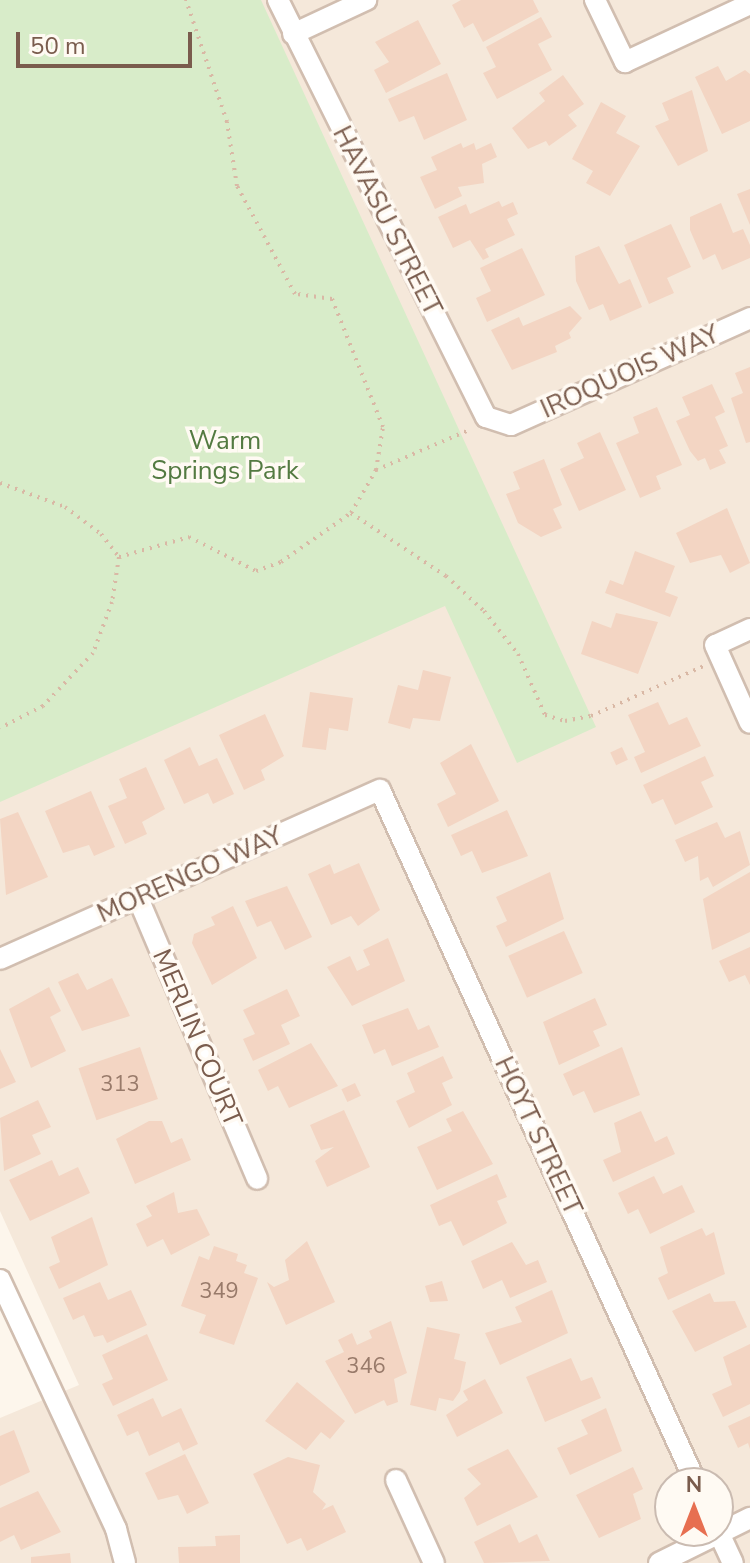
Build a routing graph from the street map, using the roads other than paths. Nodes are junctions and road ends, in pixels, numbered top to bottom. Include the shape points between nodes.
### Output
1 (278, 0) edge
2 (366, 0) edge
3 (595, 0) edge
4 (750, 4) edge
5 (293, 34) junction
6 (750, 318) edge
7 (511, 425) joint
8 (750, 629) edge
9 (750, 723) edge
10 (380, 790) joint
11 (138, 898) junction
12 (0, 959) edge
13 (257, 1179) dead end
14 (0, 1280) edge
15 (689, 1467) edge
16 (396, 1480) dead end
17 (689, 1547) edge
18 (125, 1563) edge
19 (434, 1563) edge
20 (659, 1563) edge

1 - 5 street, HAVASU STREET
2 - 5 street
3 - 4 street via 625,62
5 - 7 street, HAVASU STREET via 486,417
6 - 7 street, IROQUOIS WAY
8 - 9 street via 718,652
10 - 11 street, MORENGO WAY
10 - 15 street, HOYT STREET
11 - 12 street, MORENGO WAY
11 - 13 street, MERLIN COURT
14 - 18 street via 116,1529
16 - 19 street
17 - 20 street

